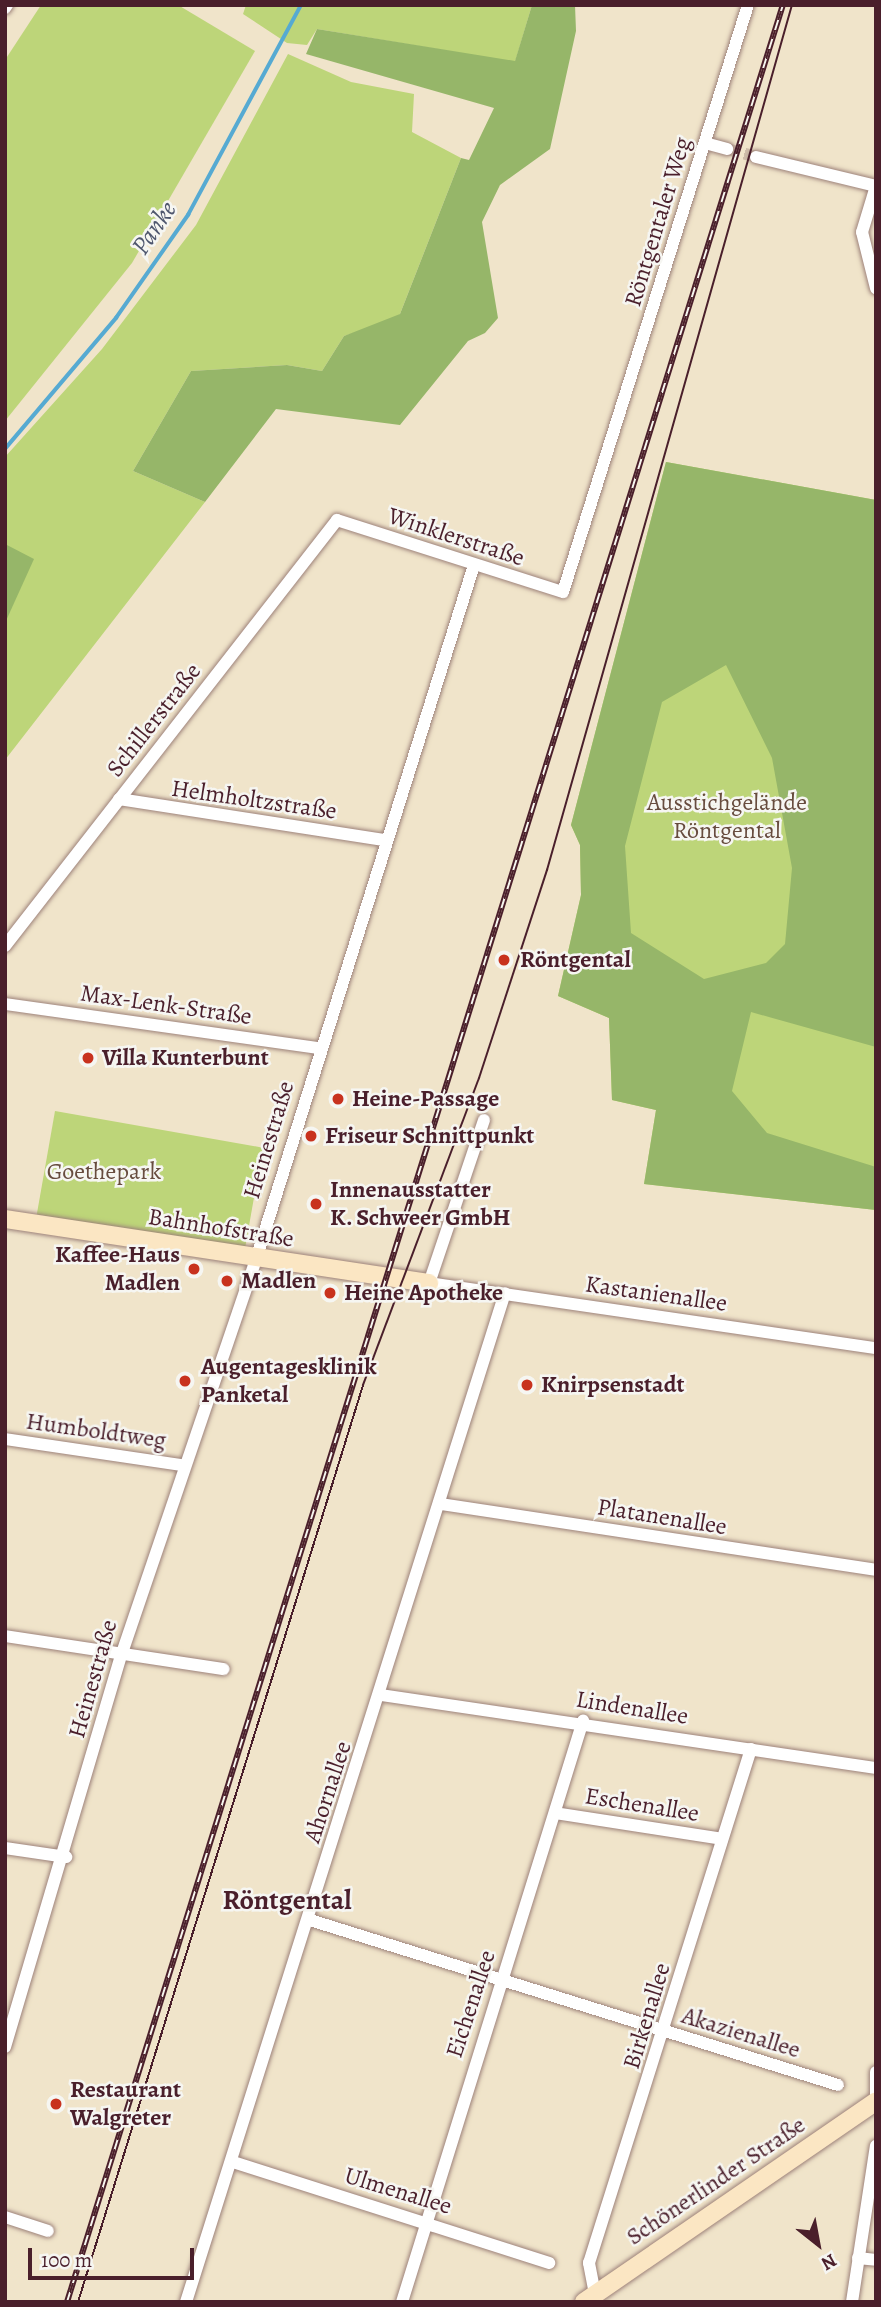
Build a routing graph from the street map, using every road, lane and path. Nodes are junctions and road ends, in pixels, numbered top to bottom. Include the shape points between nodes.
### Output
1 (748, 5) edge
2 (705, 143) junction
3 (727, 149) tunnel mouth
4 (756, 157) tunnel mouth
5 (876, 186) edge
6 (876, 288) edge
7 (337, 520) joint
8 (474, 565) junction
9 (563, 592) joint
10 (119, 799) junction
11 (384, 840) junction
12 (5, 946) edge
13 (5, 1004) edge
14 (320, 1048) junction
15 (484, 1121) dead end
16 (5, 1219) edge
17 (256, 1259) junction
18 (429, 1283) junction
19 (505, 1293) junction
20 (876, 1348) edge
21 (5, 1439) edge
22 (181, 1465) junction
23 (441, 1504) junction
24 (876, 1570) edge
25 (5, 1636) edge
26 (122, 1653) junction
27 (224, 1669) dead end
28 (381, 1695) junction
29 (583, 1721) junction
30 (751, 1749) junction
31 (876, 1768) edge
32 (555, 1813) junction
33 (722, 1839) junction
34 (5, 1847) edge
35 (66, 1857) junction
36 (310, 1920) junction
37 (500, 1980) junction
38 (665, 2032) junction
39 (5, 2048) edge
40 (876, 2072) edge
41 (838, 2085) dead end
42 (876, 2096) edge
43 (876, 2101) edge
44 (876, 2146) edge
45 (233, 2162) junction
46 (5, 2217) edge
47 (425, 2221) junction
48 (48, 2231) dead end
49 (858, 2258) junction
50 (876, 2260) edge
51 (549, 2263) dead end
52 (589, 2298) edge
53 (186, 2302) edge
54 (402, 2302) edge
55 (852, 2302) edge

1 - 2 street, Röntgentaler Weg
2 - 3 street
2 - 9 street, Röntgentaler Weg
4 - 5 street
5 - 6 street via 862,232
7 - 8 street, Winklerstraße
7 - 10 street, Schillerstraße
8 - 9 street, Winklerstraße
8 - 11 street, Heinestraße
10 - 11 street, Helmholtzstraße
10 - 12 street, Schillerstraße
11 - 14 street, Heinestraße
13 - 14 street, Max-Lenk-Straße
14 - 17 street, Heinestraße
15 - 18 street
16 - 17 street, Bahnhofstraße
17 - 18 street, Bahnhofstraße
17 - 22 street, Heinestraße
18 - 19 street, Kastanienallee
19 - 20 street, Kastanienallee
19 - 23 street, Ahornallee
21 - 22 street, Humboldtweg
22 - 26 street, Heinestraße
23 - 24 street, Platanenallee
23 - 28 street, Ahornallee
25 - 26 street
26 - 27 street
26 - 35 street, Heinestraße
28 - 29 street, Lindenallee
28 - 36 street, Ahornallee
29 - 30 street, Lindenallee
29 - 32 street, Eichenallee
30 - 31 street, Lindenallee
30 - 33 street, Birkenallee
32 - 33 street, Eschenallee
32 - 37 street, Eichenallee
33 - 38 street, Birkenallee
34 - 35 street
35 - 39 street, Heinestraße
36 - 37 street, Akazienallee
36 - 45 street, Ahornallee
37 - 38 street, Akazienallee
37 - 47 street, Eichenallee
38 - 41 street, Akazienallee
38 - 52 street, Birkenallee via 589,2263
40 - 42 street
43 - 52 street, Schönerlinder Straße
44 - 49 street
45 - 47 street, Ulmenallee
45 - 53 street, Ahornallee
46 - 48 street
47 - 51 street, Ulmenallee
47 - 54 street, Eichenallee
49 - 50 street
49 - 55 street

